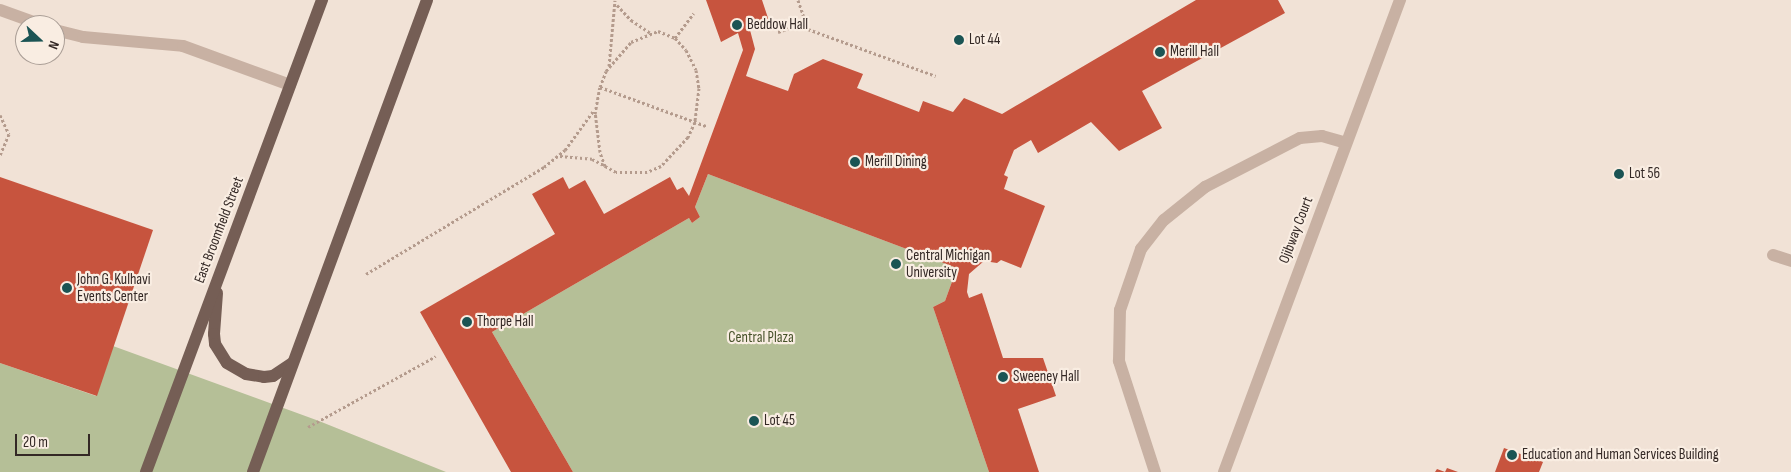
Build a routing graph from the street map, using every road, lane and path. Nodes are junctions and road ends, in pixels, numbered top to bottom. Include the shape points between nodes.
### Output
1 (322, 0) edge
2 (427, 0) edge
3 (798, 0) edge
4 (1400, 0) edge
5 (616, 1) edge
6 (0, 10) edge
7 (694, 13) dead end
8 (15, 15) edge
9 (806, 22) junction
10 (65, 32) edge
11 (778, 32) dead end
12 (650, 33) junction
13 (674, 38) junction
14 (609, 67) junction
15 (936, 76) dead end
16 (290, 86) junction
17 (600, 87) junction
18 (596, 107) junction
19 (0, 114) edge
20 (695, 122) junction
21 (706, 126) dead end
22 (1346, 143) junction
23 (0, 155) edge
24 (558, 156) junction
25 (605, 166) junction
26 (1773, 255) dead end
27 (1791, 262) edge
28 (220, 271) junction
29 (366, 274) dead end
30 (436, 356) dead end
31 (292, 363) junction
32 (308, 427) dead end
33 (146, 472) edge
34 (253, 472) edge
35 (1155, 472) edge
36 (1224, 472) edge

1 - 16 main road, East Broomfield Street
2 - 31 main road
3 - 9 path
4 - 22 street, Ojibway Court
5 - 12 path via 618,9
5 - 14 path
6 - 8 street
7 - 13 path
9 - 11 path
9 - 15 path via 808,29
10 - 16 street via 183,46
12 - 13 path via 658,32
12 - 14 path via 631,42
13 - 20 path via 686,50 696,70 699,88
14 - 17 path
16 - 28 main road, East Broomfield Street
17 - 18 path
17 - 20 path
18 - 24 path
18 - 25 path via 597,132
19 - 23 path via 9,134
20 - 21 path
20 - 25 path via 688,138 661,166 632,174 616,172
22 - 35 street via 1310,135 1274,152 1205,188 1181,205 1141,249 1120,310 1119,361
22 - 36 street, Ojibway Court
24 - 25 path via 592,159
24 - 29 path
26 - 27 street
28 - 31 main road via 214,334 219,352 227,363 246,374 264,377
28 - 33 main road, East Broomfield Street
30 - 32 path
31 - 34 main road

